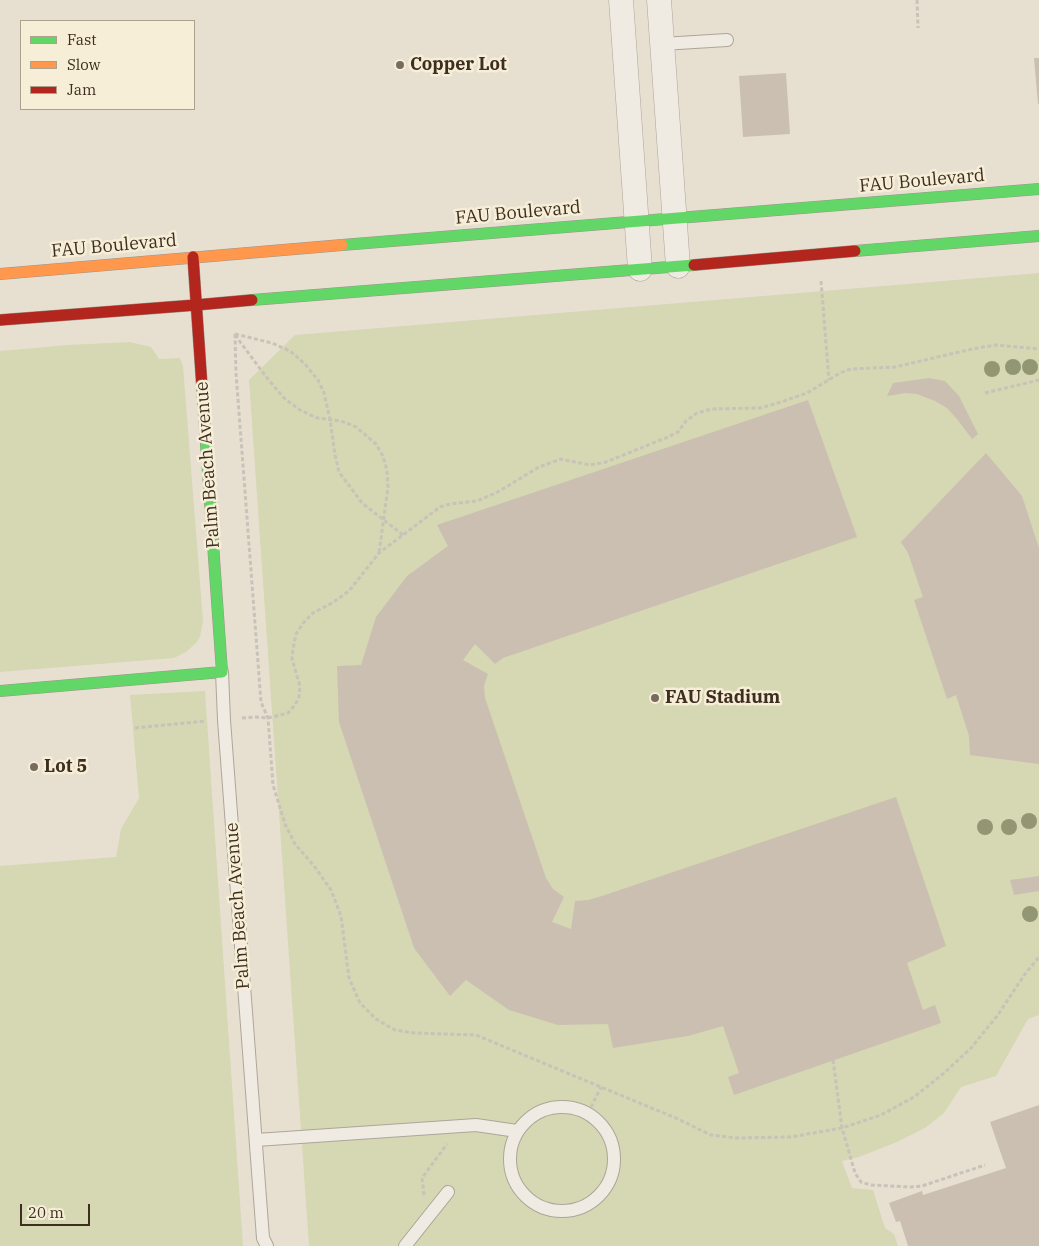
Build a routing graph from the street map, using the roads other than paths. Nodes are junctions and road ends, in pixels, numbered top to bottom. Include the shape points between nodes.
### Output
1 (621, 0) edge
2 (659, 0) edge
3 (727, 40) dead end
4 (662, 44) junction
5 (624, 47) junction
6 (1039, 189) edge
7 (674, 218) junction
8 (636, 221) junction
9 (1039, 236) edge
10 (193, 257) junction
11 (678, 266) junction
12 (640, 270) junction
13 (0, 274) edge
14 (196, 305) junction
15 (0, 320) edge
16 (222, 672) junction
17 (0, 691) edge
18 (517, 1131) junction
19 (256, 1140) junction
20 (448, 1192) dead end
21 (267, 1246) edge
22 (406, 1246) edge

1 - 5 street
2 - 4 street
3 - 4 lane
4 - 5 street
4 - 7 street
5 - 8 street
6 - 7 street, FAU Boulevard
7 - 8 street, FAU Boulevard
7 - 11 street
8 - 10 street, FAU Boulevard
8 - 12 street
9 - 11 street
10 - 13 street, FAU Boulevard
10 - 14 street, Palm Beach Avenue
11 - 12 street
12 - 14 street
14 - 15 street
14 - 16 street, Palm Beach Avenue
16 - 17 street
16 - 19 lane, Palm Beach Avenue
18 - 18 lane via 510,1150 511,1171 520,1191 536,1205 556,1211 578,1209 596,1198 609,1181 614,1162 612,1143 603,1125 588,1113 570,1106 550,1107 531,1115
18 - 19 lane via 461,1126
19 - 21 lane, Palm Beach Avenue via 263,1238
20 - 22 lane

